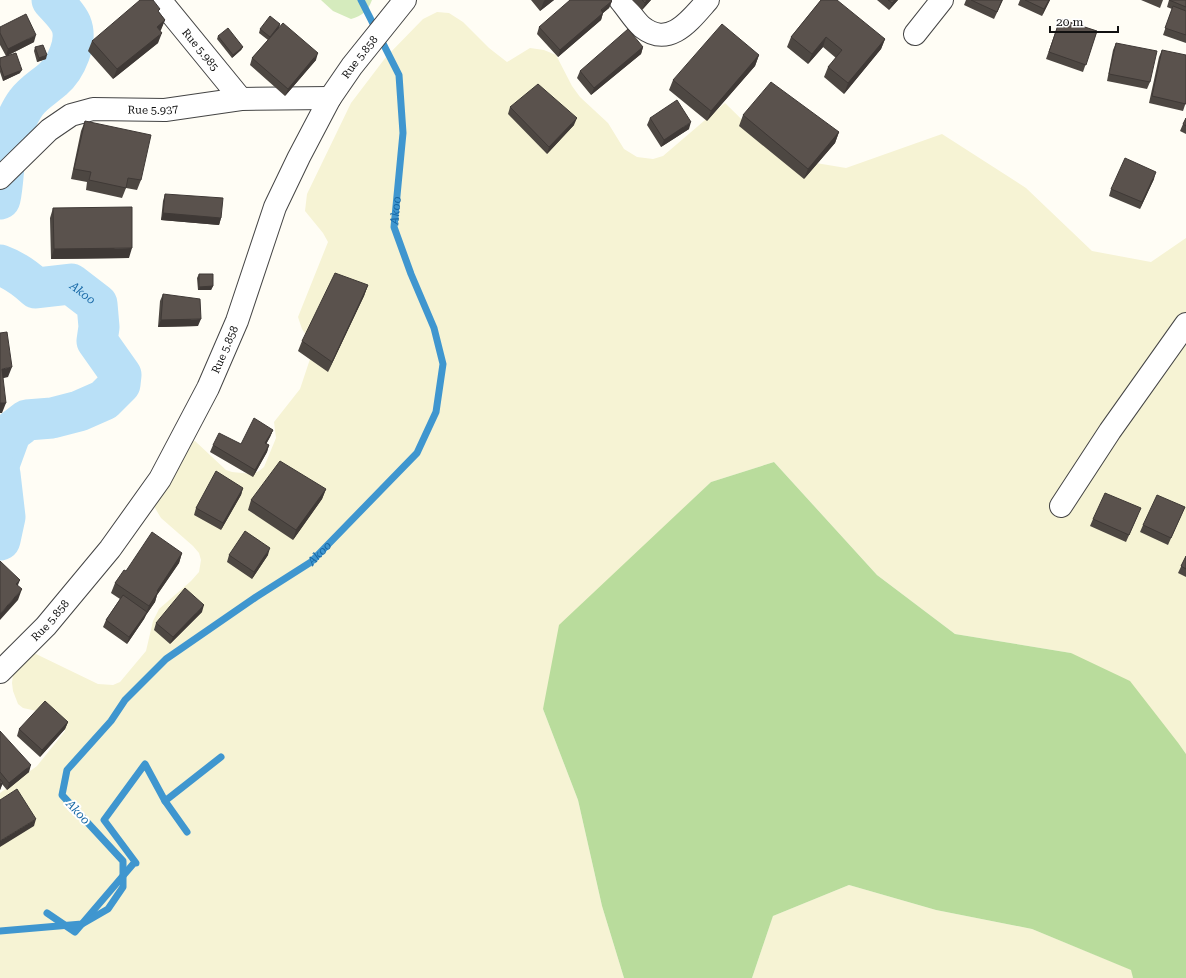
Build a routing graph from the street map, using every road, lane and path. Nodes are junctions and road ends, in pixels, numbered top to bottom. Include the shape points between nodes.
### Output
1 (160, 0) edge
2 (405, 0) edge
3 (620, 0) edge
4 (708, 0) edge
5 (942, 0) edge
6 (915, 34) dead end
7 (330, 98) junction
8 (241, 100) junction
9 (0, 178) edge
10 (1186, 324) edge
11 (1061, 506) dead end
12 (0, 672) edge

1 - 8 street, Rue 5.985
2 - 7 street, Rue 5.858
3 - 4 street via 642,26 656,35 672,34 688,23
5 - 6 street
7 - 8 street, Rue 5.937
7 - 12 street, Rue 5.858 via 275,207 237,321 208,388 160,479 100,561 46,626
8 - 9 street, Rue 5.937 via 165,110 93,109 71,115 49,130
10 - 11 street via 1110,431

